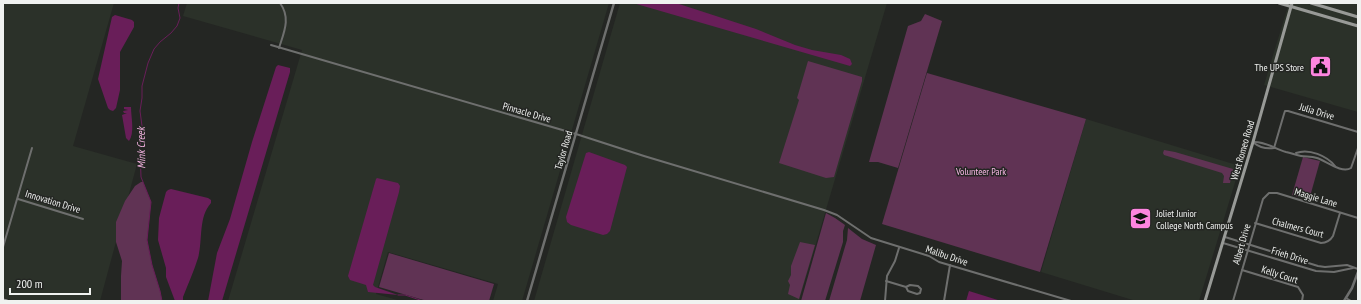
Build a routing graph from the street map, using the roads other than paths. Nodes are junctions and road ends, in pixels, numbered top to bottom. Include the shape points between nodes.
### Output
1 (280, 3) edge
2 (614, 3) edge
3 (1279, 3) edge
4 (1311, 3) edge
5 (1292, 5) edge
6 (1358, 18) edge
7 (1358, 26) edge
8 (271, 45) dead end
9 (279, 48) junction
10 (1358, 132) edge
11 (576, 134) junction
12 (1253, 142) junction
13 (32, 148) dead end
14 (1274, 148) junction
15 (1358, 148) edge
16 (1269, 193) joint
17 (18, 199) junction
18 (824, 210) joint
19 (1340, 213) junction
20 (1358, 218) edge
21 (83, 219) dead end
22 (1255, 223) junction
23 (1225, 237) junction
24 (1223, 243) junction
25 (1249, 245) junction
26 (3, 247) edge
27 (899, 248) junction
28 (1248, 250) junction
29 (950, 265) junction
30 (1354, 268) junction
31 (1358, 268) edge
32 (1242, 270) junction
33 (1358, 272) edge
34 (886, 281) junction
35 (906, 287) junction
36 (1346, 298) junction
37 (3, 300) edge
38 (1062, 300) edge
39 (7, 301) edge
40 (527, 301) edge
41 (886, 301) edge
42 (944, 301) edge
43 (1071, 301) edge
44 (1206, 301) edge
45 (1233, 301) edge
46 (1302, 301) edge
47 (1344, 301) edge
48 (1351, 301) edge

1 - 9 street via 286,20
2 - 11 street, Taylor Road
3 - 5 main road
4 - 6 main road
5 - 7 main road
5 - 12 main road, West Romeo Road
8 - 9 street, Pinnacle Drive
9 - 11 street, Pinnacle Drive
10 - 14 street, Julia Drive via 1286,111
11 - 18 street, Pinnacle Drive
11 - 40 street, Taylor Road
12 - 14 street via 1269,149
12 - 23 main road, West Romeo Road
13 - 17 street
14 - 15 street via 1295,153 1317,154 1344,170 1351,168
16 - 19 street, Maggie Lane via 1277,193
16 - 22 street, Albert Drive via 1262,199
17 - 21 street, Innovation Drive
17 - 26 street
18 - 27 street, Malibu Drive via 837,215 871,238
19 - 20 street, Maggie Lane
19 - 22 street, Chalmers Court via 1333,236 1325,243
22 - 25 street, Albert Drive
23 - 24 main road, West Romeo Road
23 - 25 street, Frieh Drive
24 - 28 street, Frieh Drive
24 - 44 main road, West Romeo Road
25 - 28 street, Albert Drive
25 - 30 street, Frieh Drive via 1318,266 1347,265
27 - 29 street, Malibu Drive
27 - 34 street
28 - 30 street, Frieh Drive via 1316,271 1334,272
28 - 32 street, Albert Drive
29 - 38 street, Malibu Drive
29 - 42 street
30 - 31 street, Frieh Drive
32 - 45 street, Albert Drive
32 - 46 street, Kelly Court via 1298,286
33 - 36 street
34 - 35 street
34 - 41 street
35 - 35 street via 908,291 917,294 921,289 918,286
36 - 47 street
36 - 48 street
37 - 39 main road
38 - 43 street, Malibu Drive

